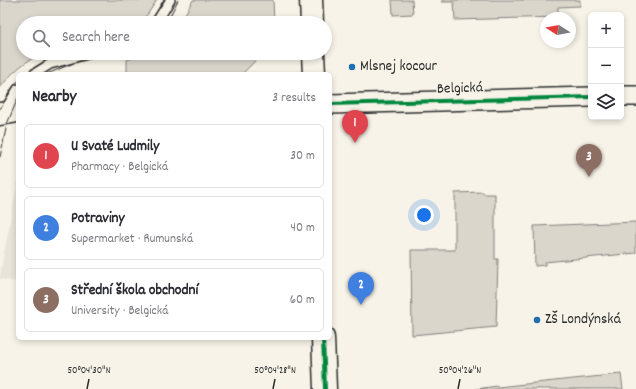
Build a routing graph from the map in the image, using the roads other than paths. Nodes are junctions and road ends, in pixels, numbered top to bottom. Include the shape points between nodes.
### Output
1 (170, 0) edge
2 (311, 0) edge
3 (161, 16) edge
4 (312, 16) edge
5 (65, 60) edge
6 (313, 60) edge
7 (37, 72) edge
8 (314, 72) edge
9 (16, 93) edge
10 (624, 96) edge
11 (636, 96) edge
12 (588, 97) edge
13 (332, 104) edge
14 (5, 116) edge
15 (323, 340) edge
16 (325, 389) edge

1 - 3 lane
2 - 4 street
5 - 7 lane via 50,64
6 - 8 street
9 - 14 lane
10 - 11 street
12 - 13 street, Belgická
15 - 16 street

